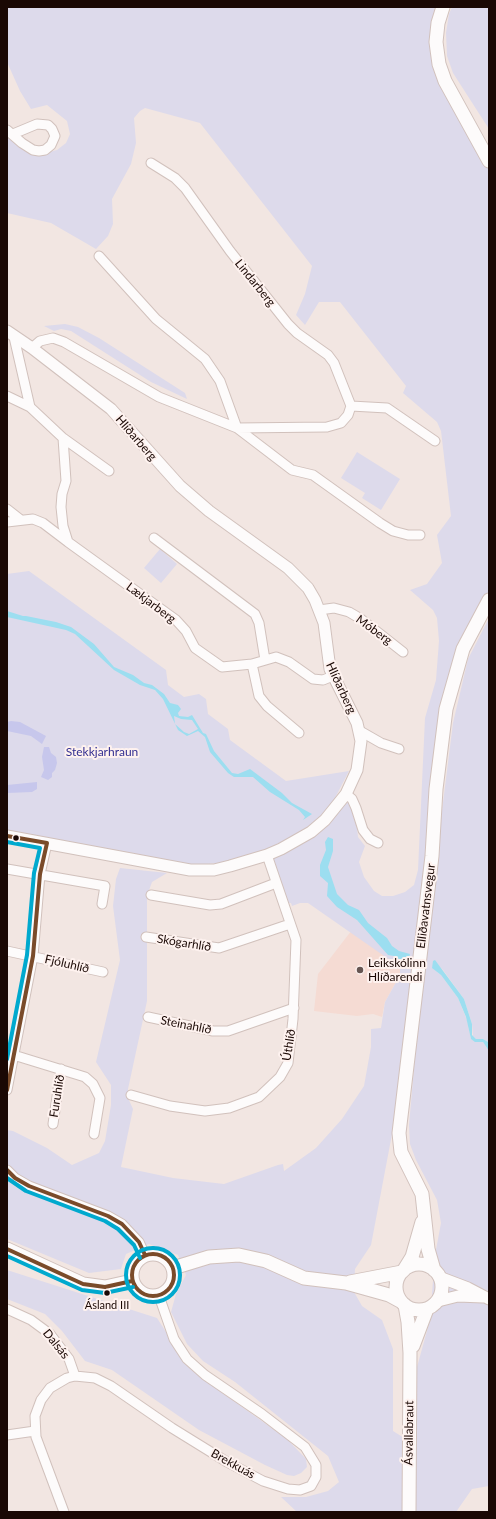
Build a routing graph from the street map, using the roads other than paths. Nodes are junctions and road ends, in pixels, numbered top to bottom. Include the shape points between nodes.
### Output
1 (443, 7) edge
2 (489, 161) edge
3 (151, 163) dead end
4 (99, 256) dead end
5 (11, 334) edge
6 (32, 348) junction
7 (7, 396) edge
8 (351, 406) junction
9 (30, 407) junction
10 (237, 428) junction
11 (63, 438) junction
12 (435, 441) dead end
13 (109, 471) dead end
14 (7, 508) edge
15 (21, 520) junction
16 (7, 522) edge
17 (420, 535) dead end
18 (154, 538) dead end
19 (68, 542) junction
20 (489, 600) edge
21 (320, 610) junction
22 (403, 652) dead end
23 (265, 660) junction
24 (252, 664) junction
25 (333, 676) junction
26 (360, 731) junction
27 (299, 733) dead end
28 (399, 749) dead end
29 (346, 794) junction
30 (7, 836) edge
31 (46, 843) junction
32 (378, 843) dead end
33 (266, 855) junction
34 (7, 869) edge
35 (40, 874) junction
36 (276, 883) junction
37 (150, 895) dead end
38 (102, 904) dead end
39 (290, 924) junction
40 (146, 938) dead end
41 (7, 951) edge
42 (33, 956) junction
43 (103, 972) dead end
44 (294, 1008) junction
45 (148, 1017) dead end
46 (10, 1054) edge
47 (61, 1069) junction
48 (7, 1090) edge
49 (131, 1095) dead end
50 (53, 1124) dead end
51 (94, 1134) dead end
52 (7, 1170) edge
53 (424, 1214) junction
54 (7, 1249) edge
55 (145, 1255) junction
56 (173, 1268) junction
57 (403, 1271) junction
58 (436, 1273) junction
59 (132, 1282) junction
60 (346, 1283) junction
61 (159, 1296) junction
62 (487, 1299) edge
63 (402, 1303) junction
64 (432, 1305) junction
65 (7, 1309) edge
66 (410, 1353) junction
67 (75, 1376) junction
68 (35, 1431) junction
69 (7, 1435) edge
70 (64, 1512) edge
71 (409, 1512) edge

1 - 2 main road via 436,42 439,64 445,81
3 - 8 street, Lindarberg via 176,178 230,251 297,334 328,355 334,363
4 - 10 street via 156,319 205,359 220,381
5 - 6 street, Hlíðarberg
5 - 9 street
6 - 10 street via 40,340 53,338 64,342 159,397
6 - 21 street, Hlíðarberg via 111,409 180,486 209,511 288,568 308,588
7 - 9 street
8 - 10 street via 341,423 327,427
8 - 12 street via 387,408
9 - 11 street
10 - 17 street via 292,470 313,475 393,531
11 - 13 street
11 - 19 street via 66,481 61,506
14 - 15 street
15 - 16 street, Lækjarberg
15 - 19 street, Lækjarberg via 33,519 43,523
18 - 23 street via 255,614
19 - 24 street, Lækjarberg via 176,620 186,631 195,648 205,656 222,667
20 - 53 main road, Elliðavatnsvegur via 463,649 446,709 401,1114 401,1152 422,1194
21 - 22 street, Móberg via 334,608 362,619
21 - 25 street, Hlíðarberg via 328,661
23 - 24 street, Lækjarberg
23 - 25 street, Lækjarberg via 276,657 283,659 313,679 323,680
24 - 27 street via 259,696
25 - 26 street, Hlíðarberg via 353,712
26 - 28 street via 381,743
26 - 29 street, Hlíðarberg via 357,770
29 - 32 street via 352,799 363,830 370,839
29 - 33 street, Hlíðarberg via 325,820 311,832
30 - 31 street, Hlíðarberg
31 - 33 street, Hlíðarberg via 190,870 214,870
31 - 35 street
33 - 36 street, Úthlíð
34 - 35 street
35 - 38 street via 105,886
35 - 42 street
36 - 37 street via 221,904 210,905
36 - 39 street, Úthlíð
39 - 40 street, Skógarhlíð via 218,948
39 - 44 street, Úthlíð via 296,940
41 - 42 street, Fjóluhlíð
42 - 43 street, Fjóluhlíð
42 - 46 street
44 - 45 street, Steinahlíð via 228,1031 213,1031
44 - 49 street, Úthlíð via 288,1063 280,1077 259,1097 229,1108 205,1111 170,1106
46 - 47 street, Furuhlíð
46 - 48 street
47 - 50 street, Furuhlíð
47 - 51 street, Furuhlíð via 85,1077 98,1091 100,1098
52 - 55 street via 29,1186 108,1216 122,1224 132,1233
53 - 57 main road, Elliðavatnsvegur via 412,1257
53 - 58 main road, Elliðavatnsvegur via 428,1249
54 - 59 main road via 83,1284 105,1287
55 - 56 main road via 162,1256
55 - 59 main road via 133,1266
56 - 60 main road via 209,1257 239,1255 266,1261 304,1278
56 - 61 main road via 172,1285
57 - 58 main road via 422,1265
57 - 60 main road
57 - 63 main road via 396,1288
58 - 62 street
58 - 64 main road via 442,1286
59 - 61 main road via 142,1294
60 - 63 main road via 389,1295
61 - 67 street, Brekkuás via 174,1339 194,1366 305,1448 313,1459 317,1471 311,1486 294,1490 263,1480 227,1462 172,1428 112,1386 95,1378
62 - 64 street via 458,1296
63 - 64 main road via 417,1310
63 - 66 main road, Ásvallabraut via 408,1322
64 - 66 main road, Ásvallabraut
65 - 67 street, Dalsás via 31,1320 50,1334 69,1360
66 - 71 main road, Ásvallabraut
67 - 68 street, Brekkuás via 57,1382 44,1394 35,1416
68 - 69 street
68 - 70 street, Brekkuás

